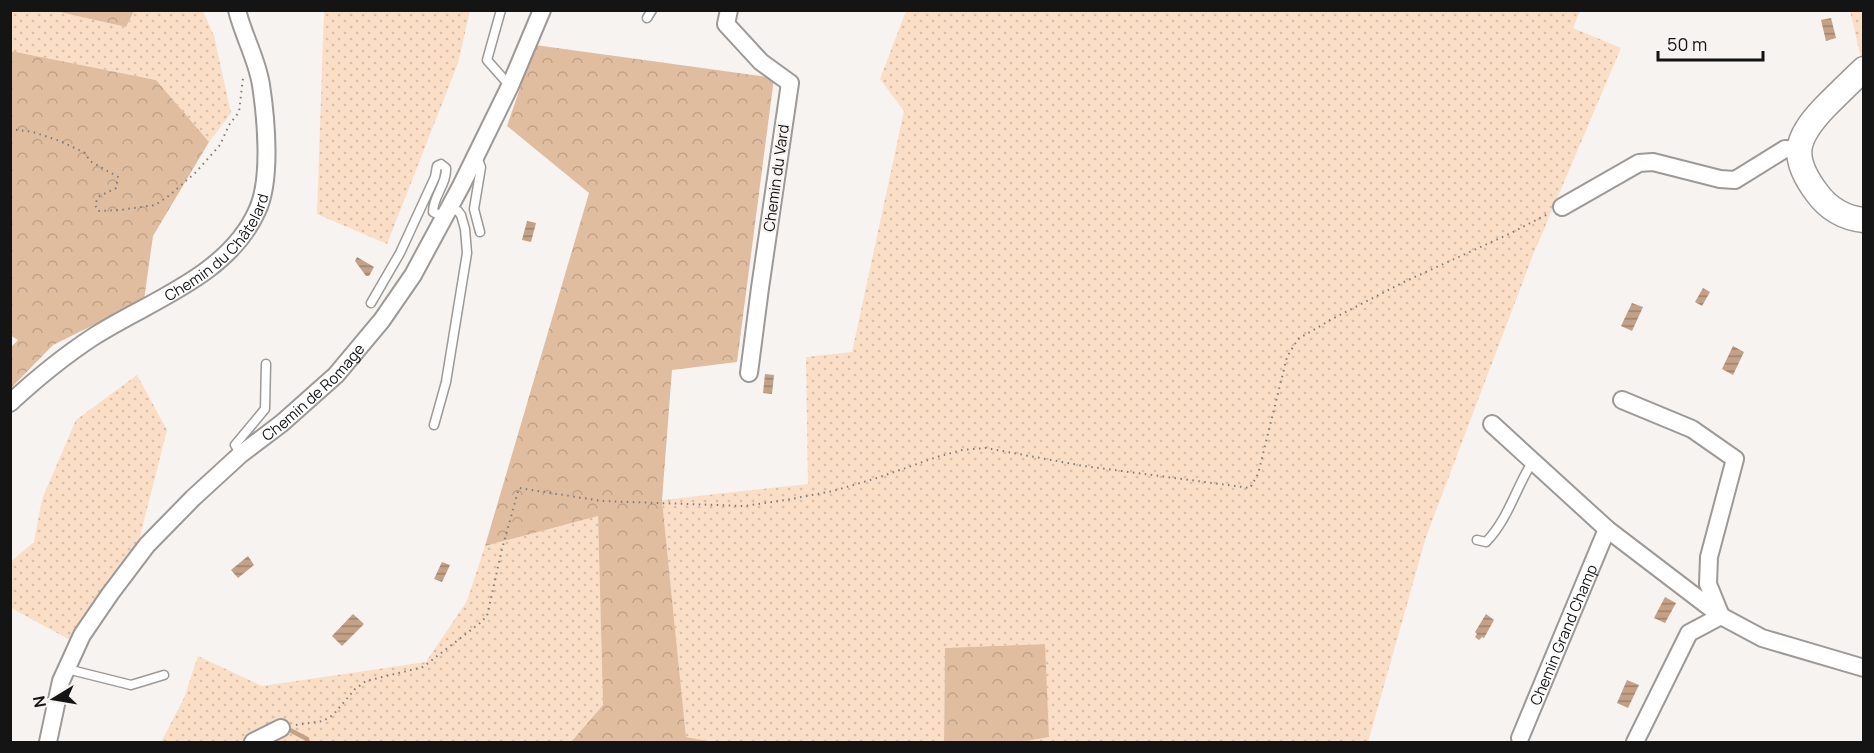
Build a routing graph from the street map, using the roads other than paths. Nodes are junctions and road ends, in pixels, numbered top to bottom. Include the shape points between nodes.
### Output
1 (237, 10) edge
2 (501, 10) edge
3 (542, 10) edge
4 (729, 10) edge
5 (1863, 69) edge
6 (510, 86) junction
7 (1799, 150) junction
8 (476, 155) junction
9 (1562, 207) road end
10 (450, 209) junction
11 (1863, 219) edge
12 (480, 232) dead end
13 (370, 303) dead end
14 (266, 364) dead end
15 (749, 373) dead end
16 (1622, 400) dead end
17 (10, 403) edge
18 (1492, 424) dead end
19 (434, 425) dead end
20 (241, 454) junction
21 (1533, 461) junction
22 (1607, 529) junction
23 (1477, 540) dead end
24 (1721, 616) junction
25 (1863, 668) edge
26 (67, 669) junction
27 (164, 675) dead end
28 (281, 728) road end
29 (1520, 738) dead end
30 (48, 742) edge
31 (253, 742) edge
32 (1635, 742) edge

1 - 17 street, Chemin du Châtelard via 260,82 266,153 264,188 248,228 233,248 207,270 92,338
2 - 6 lane via 488,60
3 - 6 street, Chemin de Romage
4 - 15 street, Chemin du Vard via 726,24 761,62 790,83
5 - 7 street via 1810,123
6 - 8 street, Chemin de Romage
7 - 9 street via 1785,149 1734,180 1653,162 1639,163
7 - 11 street via 1804,173 1820,197 1839,213
8 - 10 street, Chemin de Romage
8 - 12 lane via 481,167 474,209
10 - 13 lane via 442,216 433,212 446,175 446,168 437,166 400,253
10 - 19 lane via 461,215 467,253 446,382
10 - 20 street, Chemin de Romage via 382,320 336,375
14 - 20 lane via 265,409 235,445
16 - 24 street via 1692,429 1735,459 1709,557 1708,584
18 - 21 street
20 - 26 street, Chemin de Romage via 147,545 82,635
21 - 22 street
21 - 23 lane via 1497,531 1486,542
22 - 24 street
22 - 29 street, Chemin Grand Champ
24 - 25 street via 1762,638
24 - 32 street via 1689,633
26 - 27 lane via 131,685
26 - 30 street, Chemin de Romage
28 - 31 street

